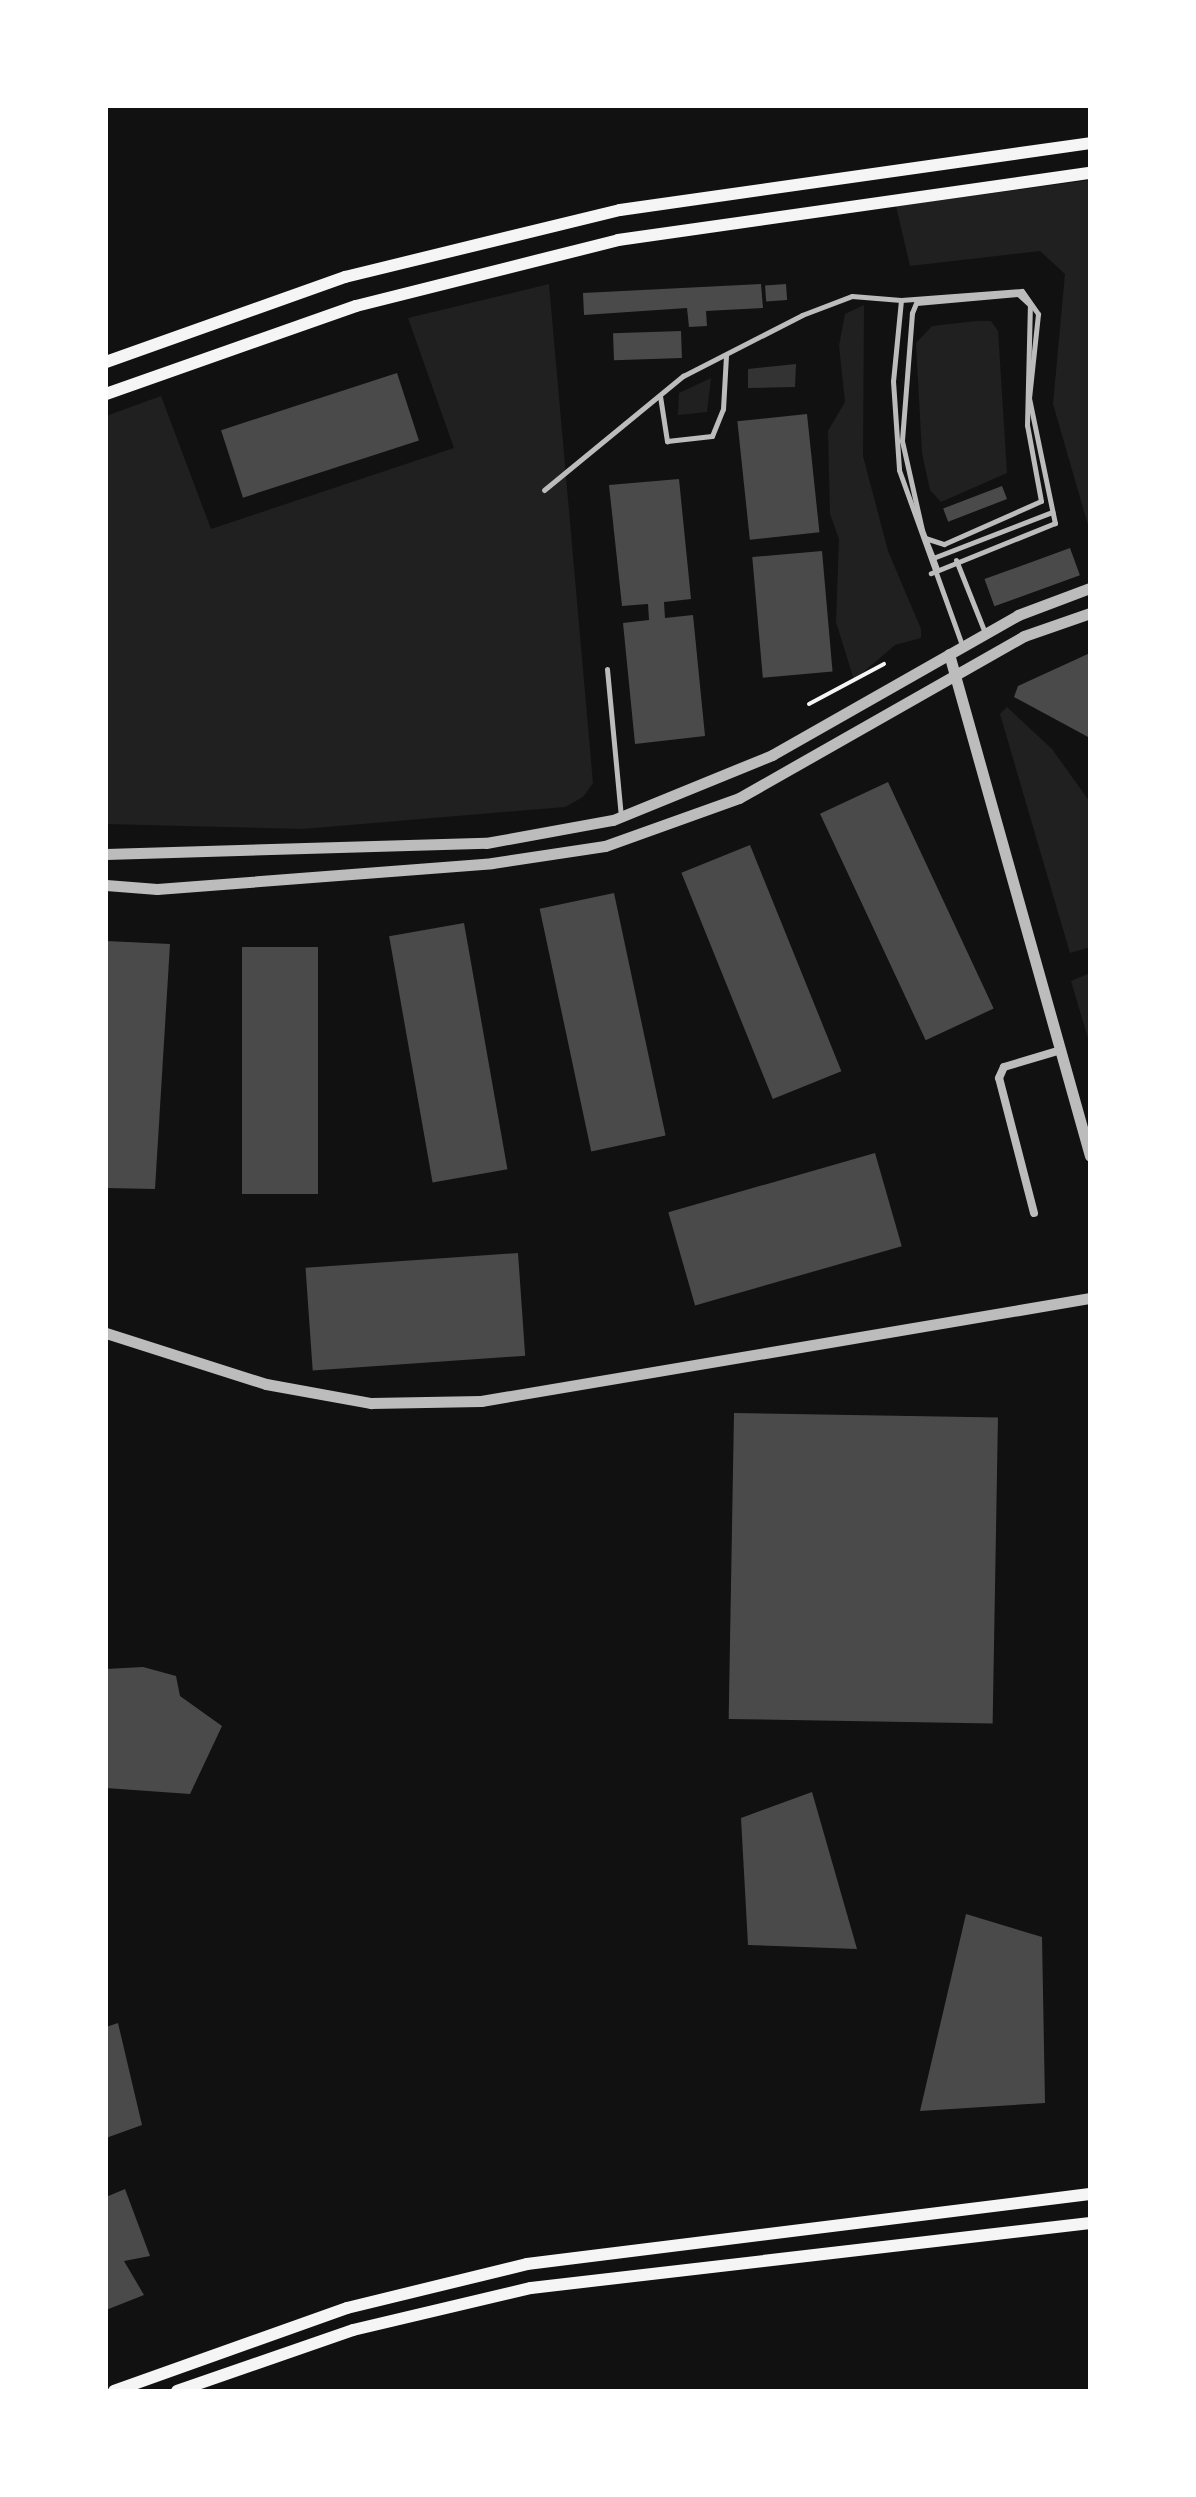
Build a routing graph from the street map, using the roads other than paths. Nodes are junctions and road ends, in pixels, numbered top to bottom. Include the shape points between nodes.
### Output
1 (1090, 143) edge
2 (1090, 173) edge
3 (901, 300) junction
4 (726, 355) junction
5 (106, 362) edge
6 (106, 394) edge
7 (660, 396) junction
8 (544, 490) dead end
9 (1052, 512) junction
10 (925, 538) junction
11 (933, 558) junction
12 (956, 560) junction
13 (937, 569) junction
14 (931, 573) junction
15 (1090, 588) edge
16 (1090, 613) edge
17 (985, 634) junction
18 (962, 646) junction
19 (949, 654) junction
20 (607, 669) dead end
21 (960, 677) junction
22 (621, 817) junction
23 (106, 854) edge
24 (106, 885) edge
25 (1061, 1050) junction
26 (1090, 1156) edge
27 (1034, 1213) dead end
28 (1090, 1298) edge
29 (106, 1333) edge
30 (1090, 2194) edge
31 (1090, 2223) edge
32 (114, 2391) edge
33 (177, 2391) edge

1 - 5 main road via 620,210 345,277
2 - 6 main road via 618,240 356,306
3 - 4 lane via 852,296
3 - 9 lane via 1002,290 1030,296 1038,314 1032,429
3 - 14 lane via 895,443
4 - 7 lane
4 - 7 lane via 723,409 712,436 667,441
7 - 8 lane
9 - 11 lane
9 - 12 lane via 1055,523
10 - 10 lane via 944,544 1041,501 1027,425 1030,305 1018,294 916,303 905,354 902,441
10 - 11 lane
11 - 13 lane
12 - 13 lane
12 - 17 lane
13 - 14 lane
14 - 18 lane
15 - 17 street
16 - 21 street via 1024,636
17 - 18 street
18 - 19 street
19 - 21 street
19 - 22 street via 772,755
20 - 22 lane
21 - 24 street via 739,798 605,846 492,863 157,889
21 - 25 street
22 - 23 street via 486,843
25 - 26 street
25 - 27 street via 1004,1067 999,1078
28 - 29 street via 481,1401 371,1403 266,1384
30 - 32 main road via 527,2264 347,2308
31 - 33 main road via 732,2261 501,2295 353,2330

